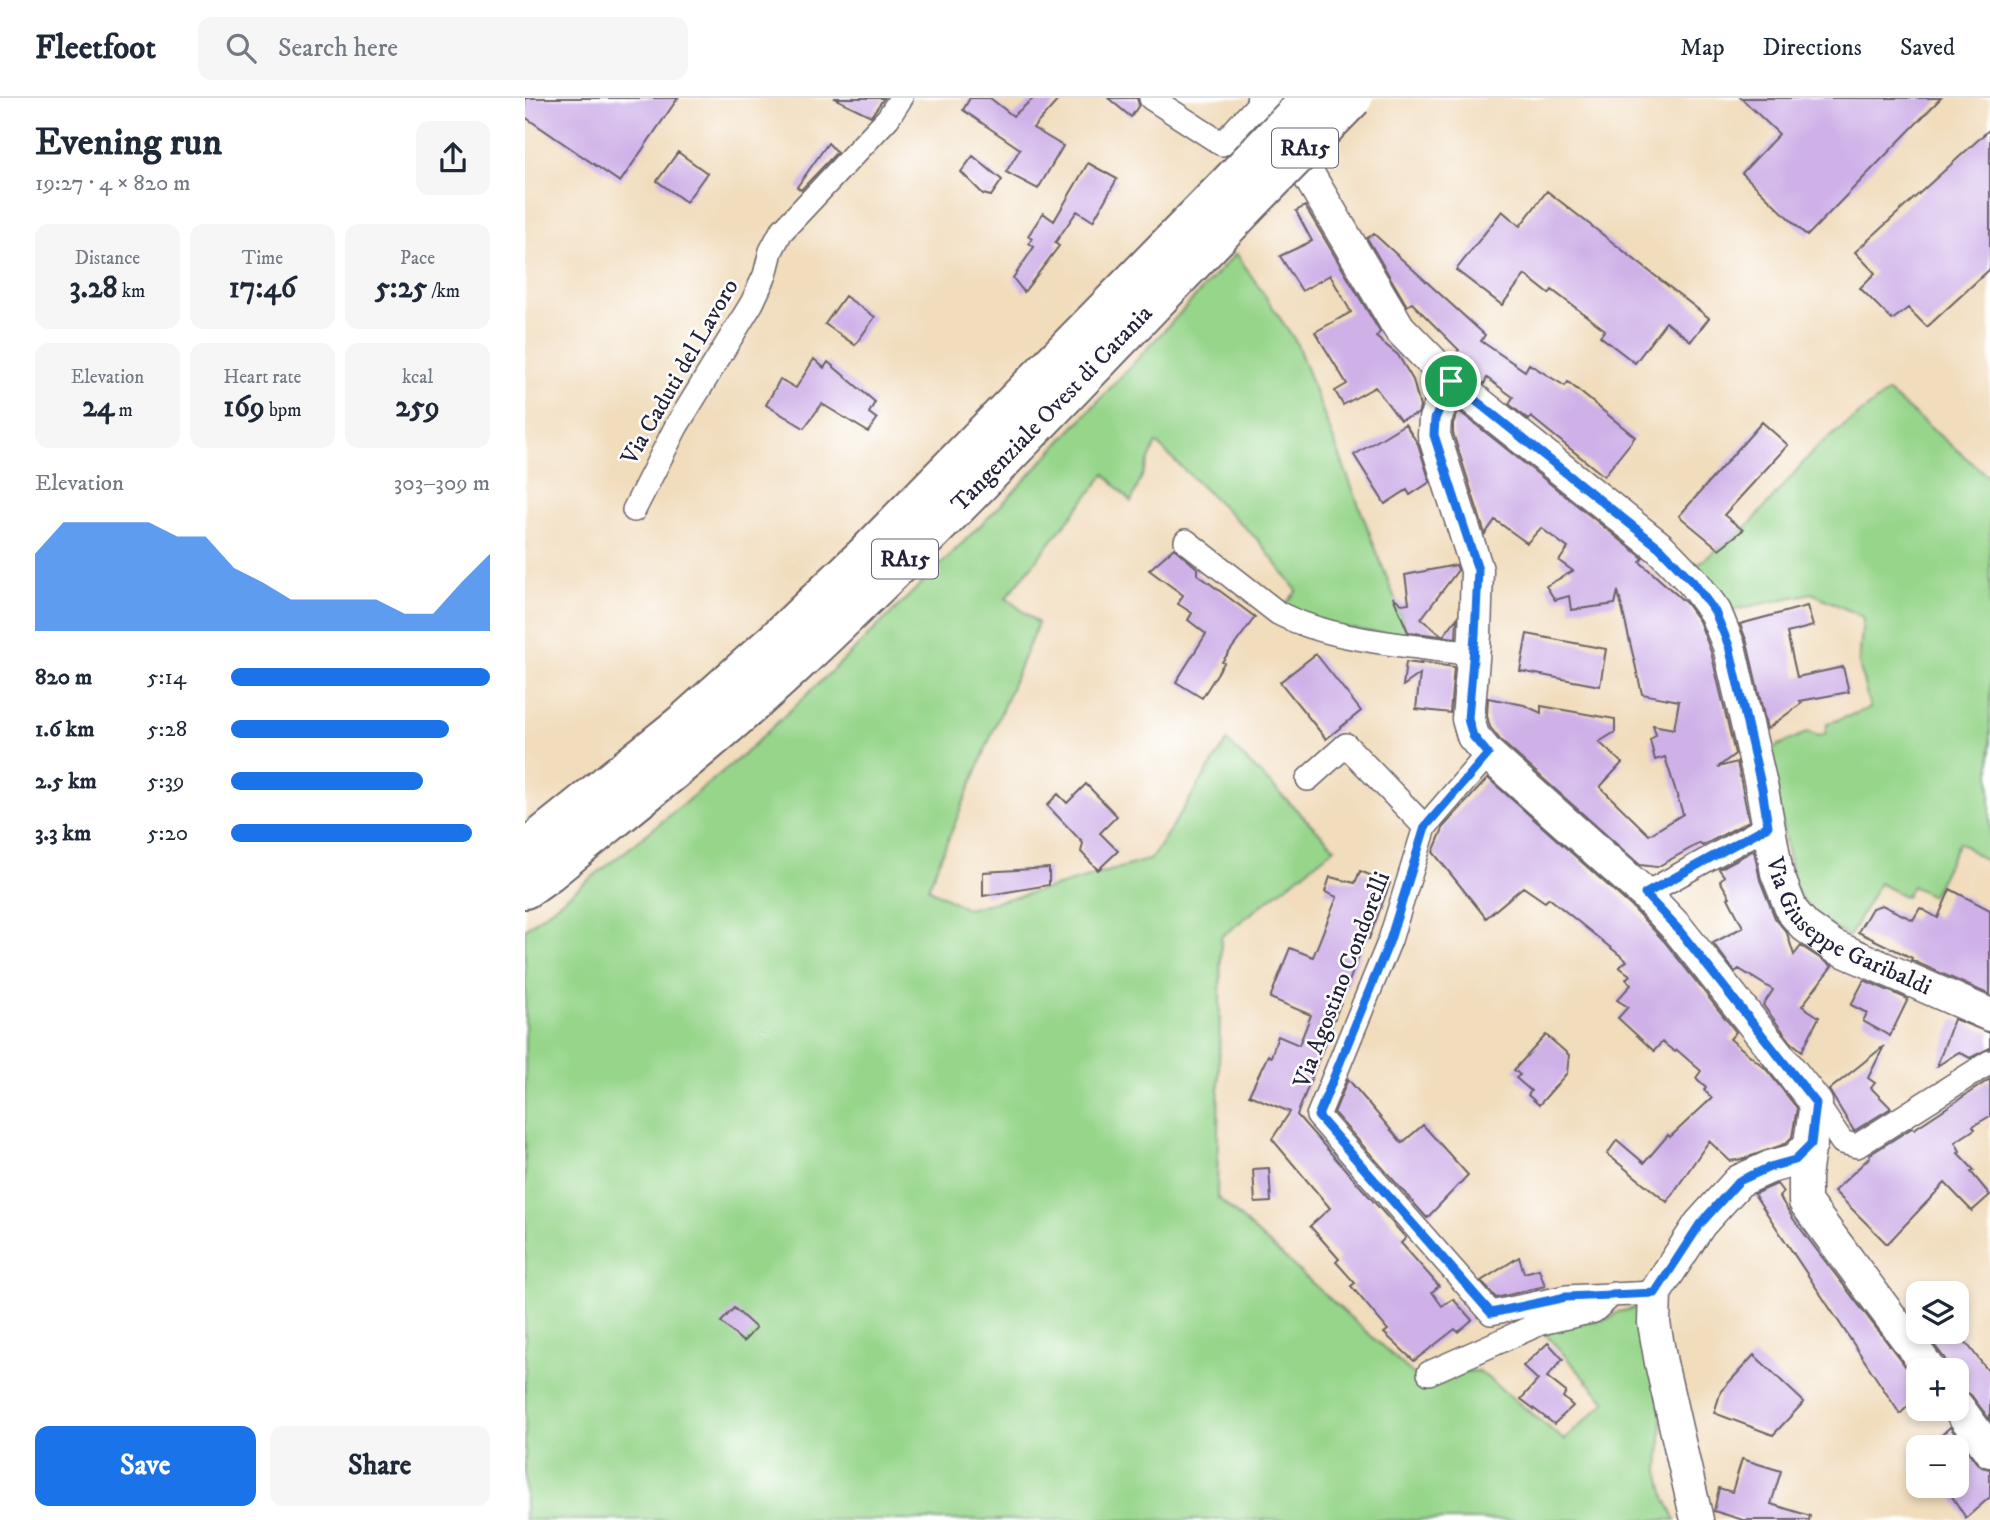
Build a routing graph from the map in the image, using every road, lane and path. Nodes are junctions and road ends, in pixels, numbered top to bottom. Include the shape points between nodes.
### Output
1 (901, 98) edge
2 (1151, 98) edge
3 (1311, 98) edge
4 (1353, 98) edge
5 (1263, 99) edge
6 (1238, 172) junction
7 (1309, 176) junction
8 (1451, 381) junction
9 (634, 510) dead end
10 (1186, 541) dead end
11 (1473, 654) junction
12 (1488, 754) junction
13 (1308, 779) dead end
14 (1768, 826) junction
15 (1425, 827) junction
16 (525, 850) edge
17 (525, 889) edge
18 (1645, 894) junction
19 (1990, 1015) edge
20 (1990, 1062) edge
21 (1816, 1103) junction
22 (1811, 1144) junction
23 (1655, 1293) junction
24 (1613, 1294) junction
25 (1921, 1358) edge
26 (1429, 1373) dead end
27 (1968, 1421) edge
28 (1990, 1451) edge
29 (1697, 1520) edge

1 - 9 street, Via Caduti del Lavoro via 888,118 781,232 752,303 676,427
2 - 6 street
3 - 6 highway, RA15, bridge
4 - 6 highway, RA15, bridge
5 - 6 street
5 - 7 main road, Via Giuseppe Garibaldi
6 - 7 street
6 - 16 highway, Tangenziale Ovest di Catania / RA15 via 874,547 682,724
6 - 17 highway, Tangenziale Ovest di Catania / RA15 via 888,576 701,749
7 - 8 main road, Via Giuseppe Garibaldi via 1399,328
8 - 11 main road via 1435,419 1434,435 1478,570
8 - 14 main road, Via Giuseppe Garibaldi via 1660,548 1715,612 1729,646
10 - 11 street via 1290,620 1344,635
11 - 12 main road via 1468,719 1473,736
12 - 15 street, Via Agostino Condorelli
12 - 18 main road
13 - 15 street via 1346,745
14 - 18 street
14 - 19 main road, Via Giuseppe Garibaldi via 1777,873 1792,911 1805,926 1833,946
15 - 24 street, Via Agostino Condorelli via 1390,940 1318,1116 1491,1313 1566,1297
18 - 21 main road
20 - 21 street via 1857,1146 1842,1142
21 - 22 main road
22 - 23 main road via 1795,1160 1739,1181 1700,1224
22 - 25 main road via 1805,1202
23 - 24 street, Via Agostino Condorelli
23 - 29 main road via 1661,1363
24 - 26 street via 1594,1311 1541,1323
27 - 28 main road

